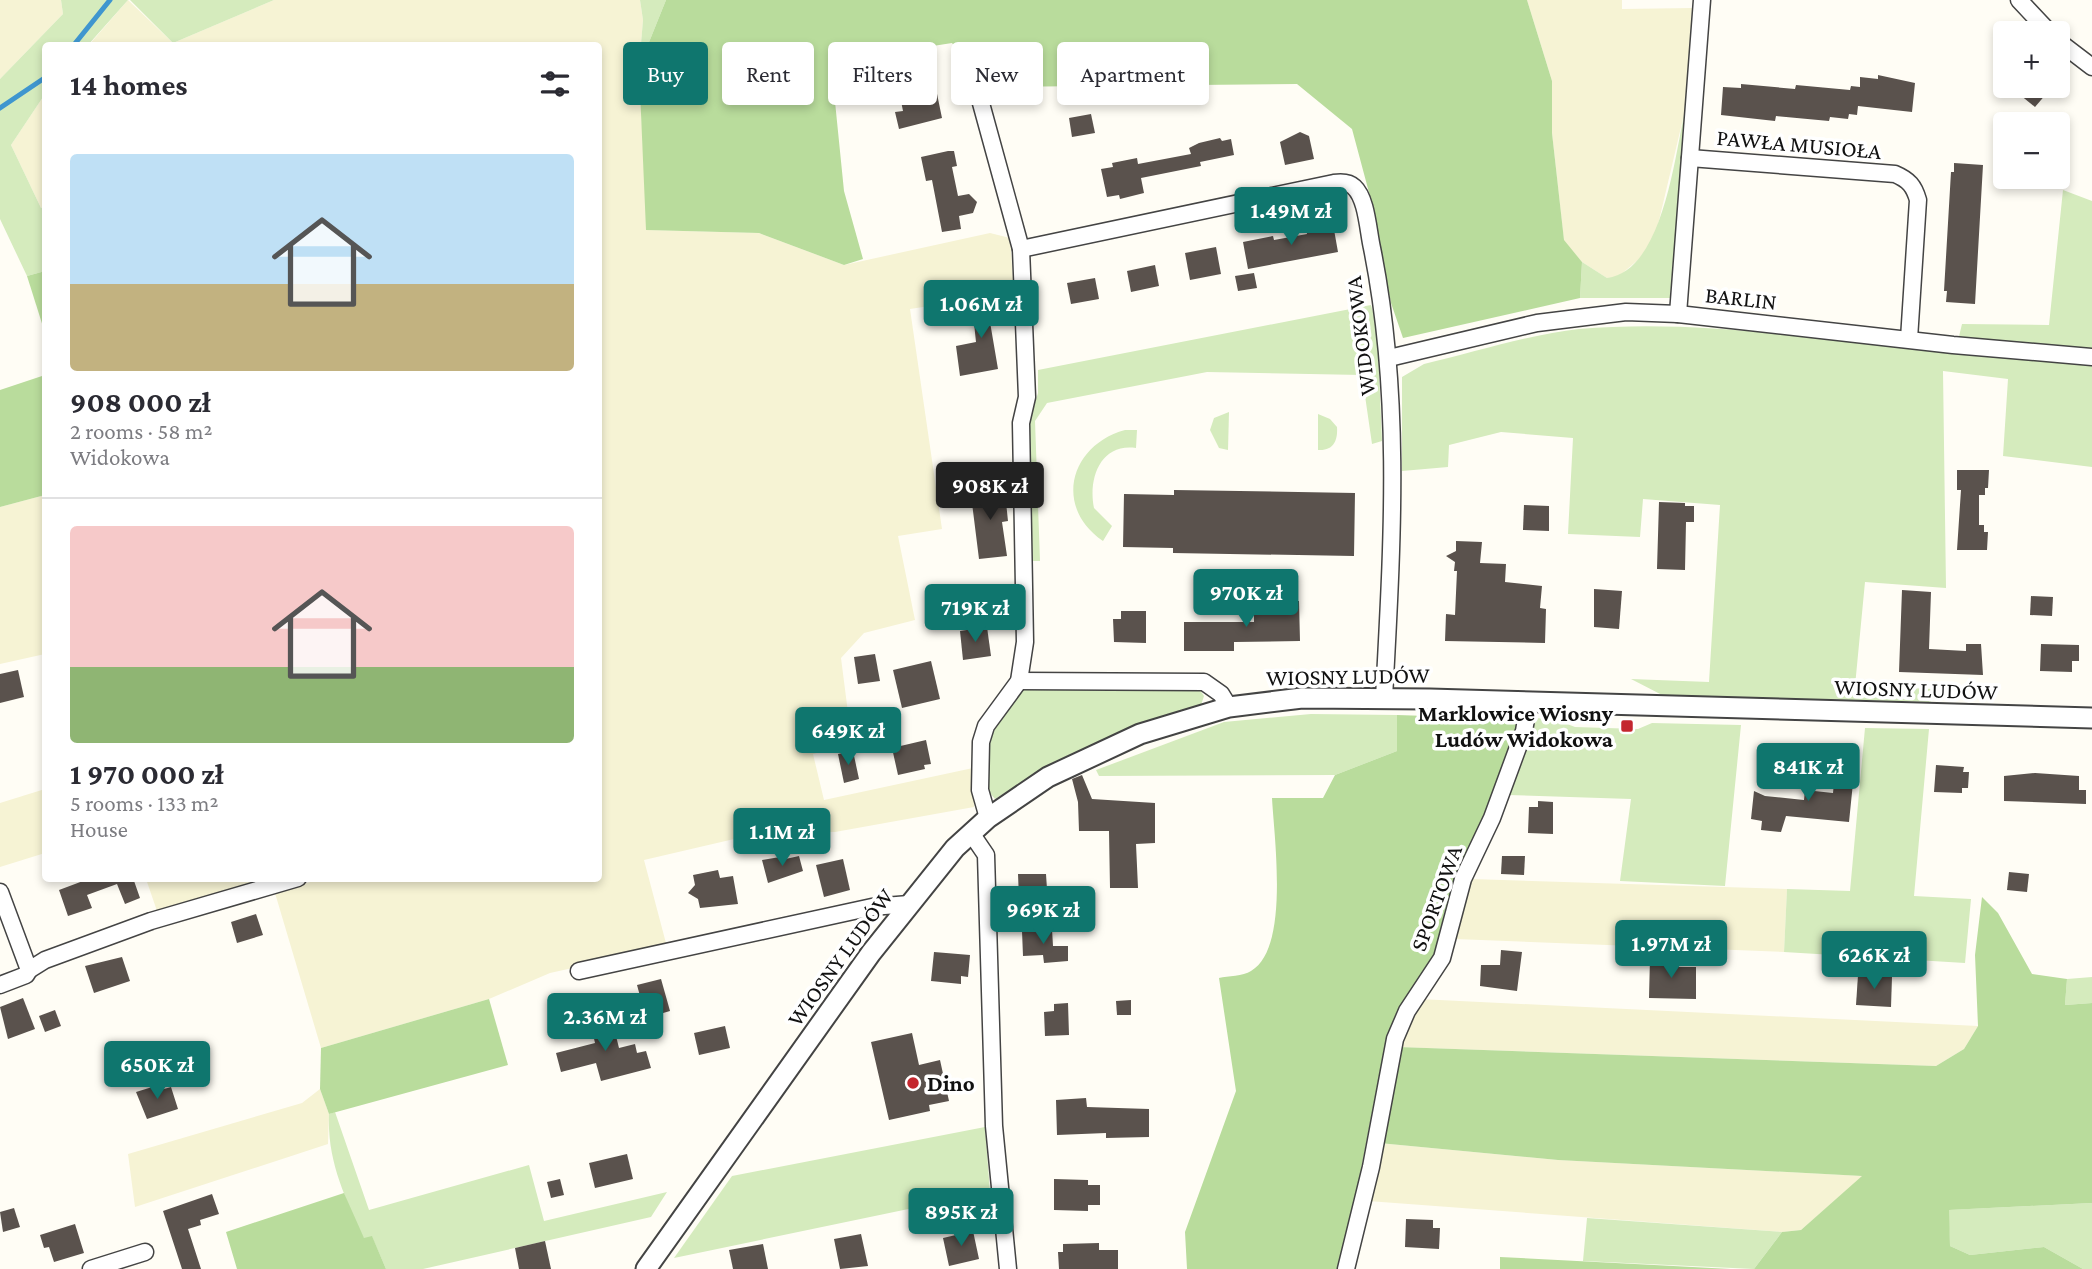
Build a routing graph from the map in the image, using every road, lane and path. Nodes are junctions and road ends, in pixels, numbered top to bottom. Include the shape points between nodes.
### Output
1 (1702, 0) edge
2 (2020, 0) edge
3 (2039, 21) edge
4 (2070, 50) edge
5 (2092, 67) edge
6 (981, 105) edge
7 (1690, 158) junction
8 (1021, 249) junction
9 (1678, 314) junction
10 (1909, 340) junction
11 (2092, 357) edge
12 (1389, 358) junction
13 (1019, 681) junction
14 (1384, 698) junction
15 (1529, 702) junction
16 (1230, 707) junction
17 (2092, 718) edge
18 (988, 818) junction
19 (971, 833) junction
20 (285, 882) edge
21 (0, 892) edge
22 (909, 904) junction
23 (29, 970) junction
24 (579, 971) dead end
25 (0, 985) edge
26 (145, 1252) dead end
27 (91, 1269) edge
28 (646, 1269) edge
29 (1008, 1269) edge
30 (1346, 1269) edge

1 - 7 street, PAWŁA MUSIOŁA
2 - 3 street
4 - 5 street
6 - 8 street
7 - 9 street, PAWŁA MUSIOŁA
7 - 10 street, PAWŁA MUSIOŁA via 1895,174 1906,179 1919,200
8 - 12 street, WIDOKOWA via 1344,182 1354,186 1360,196 1384,308
8 - 13 street via 1027,397 1021,423 1025,642
9 - 10 street, BARLIN
9 - 12 street, BARLIN via 1580,315
10 - 11 street, BARLIN
12 - 14 street, WIDOKOWA via 1394,459
13 - 16 street via 1204,682
13 - 18 street via 986,726 981,742 980,790
14 - 15 street, WIOSNY LUDÓW
14 - 16 street, WIOSNY LUDÓW via 1302,698
15 - 17 street, WIOSNY LUDÓW
15 - 30 street, SPORTOWA via 1524,731 1492,818 1463,879 1442,958 1407,1011 1395,1040
16 - 18 street, WIOSNY LUDÓW via 1153,730 1080,760 1048,776
18 - 19 street, WIOSNY LUDÓW
19 - 22 street, WIOSNY LUDÓW
19 - 29 street via 986,855 994,1126
20 - 23 street via 127,929
21 - 23 street
22 - 24 street via 872,907
22 - 28 street, WIOSNY LUDÓW
23 - 25 street
26 - 27 street

